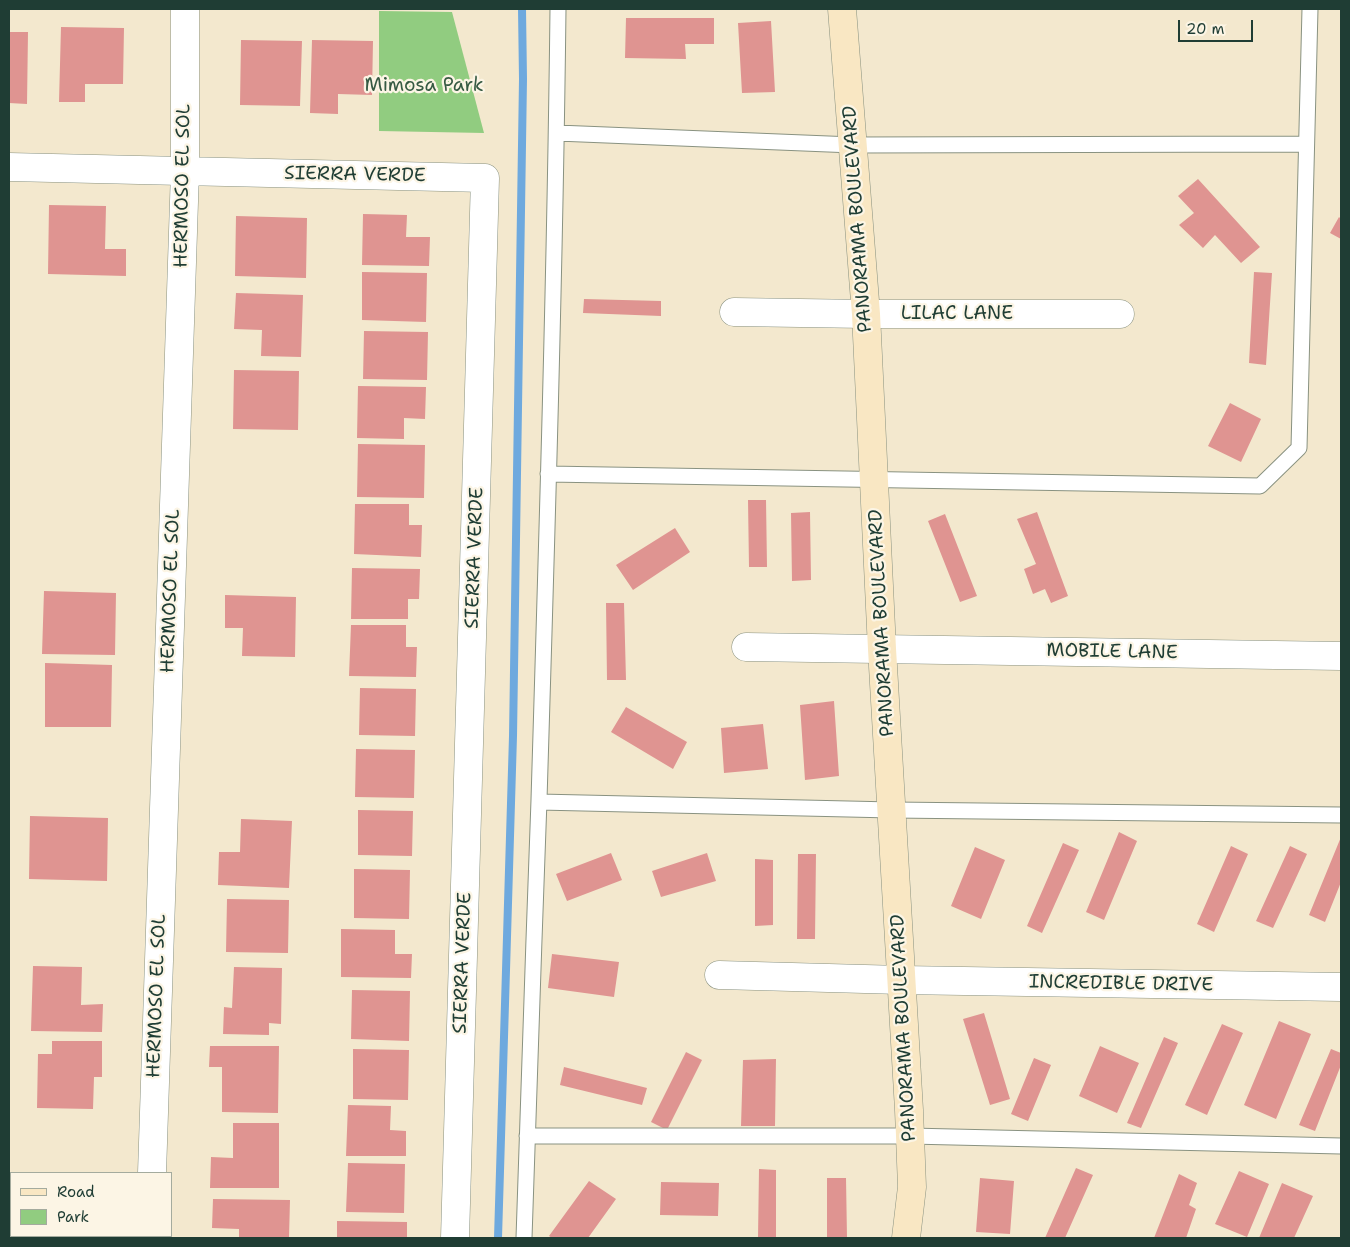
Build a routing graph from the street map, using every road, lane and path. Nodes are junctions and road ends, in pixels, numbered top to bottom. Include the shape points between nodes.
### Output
1 (184, 9) edge
2 (558, 9) edge
3 (842, 9) edge
4 (1310, 9) edge
5 (557, 133) junction
6 (1306, 144) junction
7 (853, 145) junction
8 (9, 167) edge
9 (185, 171) junction
10 (734, 312) dead end
11 (866, 314) junction
12 (1120, 314) dead end
13 (548, 474) junction
14 (874, 479) junction
15 (746, 646) dead end
16 (882, 649) junction
17 (1341, 656) edge
18 (539, 802) junction
19 (892, 810) junction
20 (1341, 815) edge
21 (719, 975) dead end
22 (901, 980) junction
23 (1341, 987) edge
24 (527, 1136) junction
25 (910, 1136) junction
26 (1341, 1146) edge
27 (152, 1172) edge
28 (455, 1238) edge
29 (524, 1238) edge
30 (906, 1238) edge

1 - 9 street, HERMOSO EL SOL
2 - 5 lane
3 - 7 street, PANORAMA BOULEVARD
4 - 6 lane
5 - 7 lane
5 - 13 lane
6 - 7 lane
6 - 14 lane via 1299,448 1260,486
7 - 11 street, PANORAMA BOULEVARD
8 - 9 street
9 - 27 street, HERMOSO EL SOL
9 - 28 street, SIERRA VERDE via 486,178
10 - 11 street, LILAC LANE
11 - 12 street, LILAC LANE
11 - 14 street, PANORAMA BOULEVARD
13 - 14 lane
13 - 18 lane
14 - 16 street, PANORAMA BOULEVARD
15 - 16 street, MOBILE LANE
16 - 17 street, MOBILE LANE
16 - 19 street, PANORAMA BOULEVARD
18 - 19 lane
18 - 24 lane
19 - 20 lane
19 - 22 street, PANORAMA BOULEVARD
21 - 22 street, INCREDIBLE DRIVE
22 - 23 street, INCREDIBLE DRIVE
22 - 25 street, PANORAMA BOULEVARD
24 - 25 lane
24 - 29 lane
25 - 26 lane
25 - 30 street, PANORAMA BOULEVARD via 912,1187

